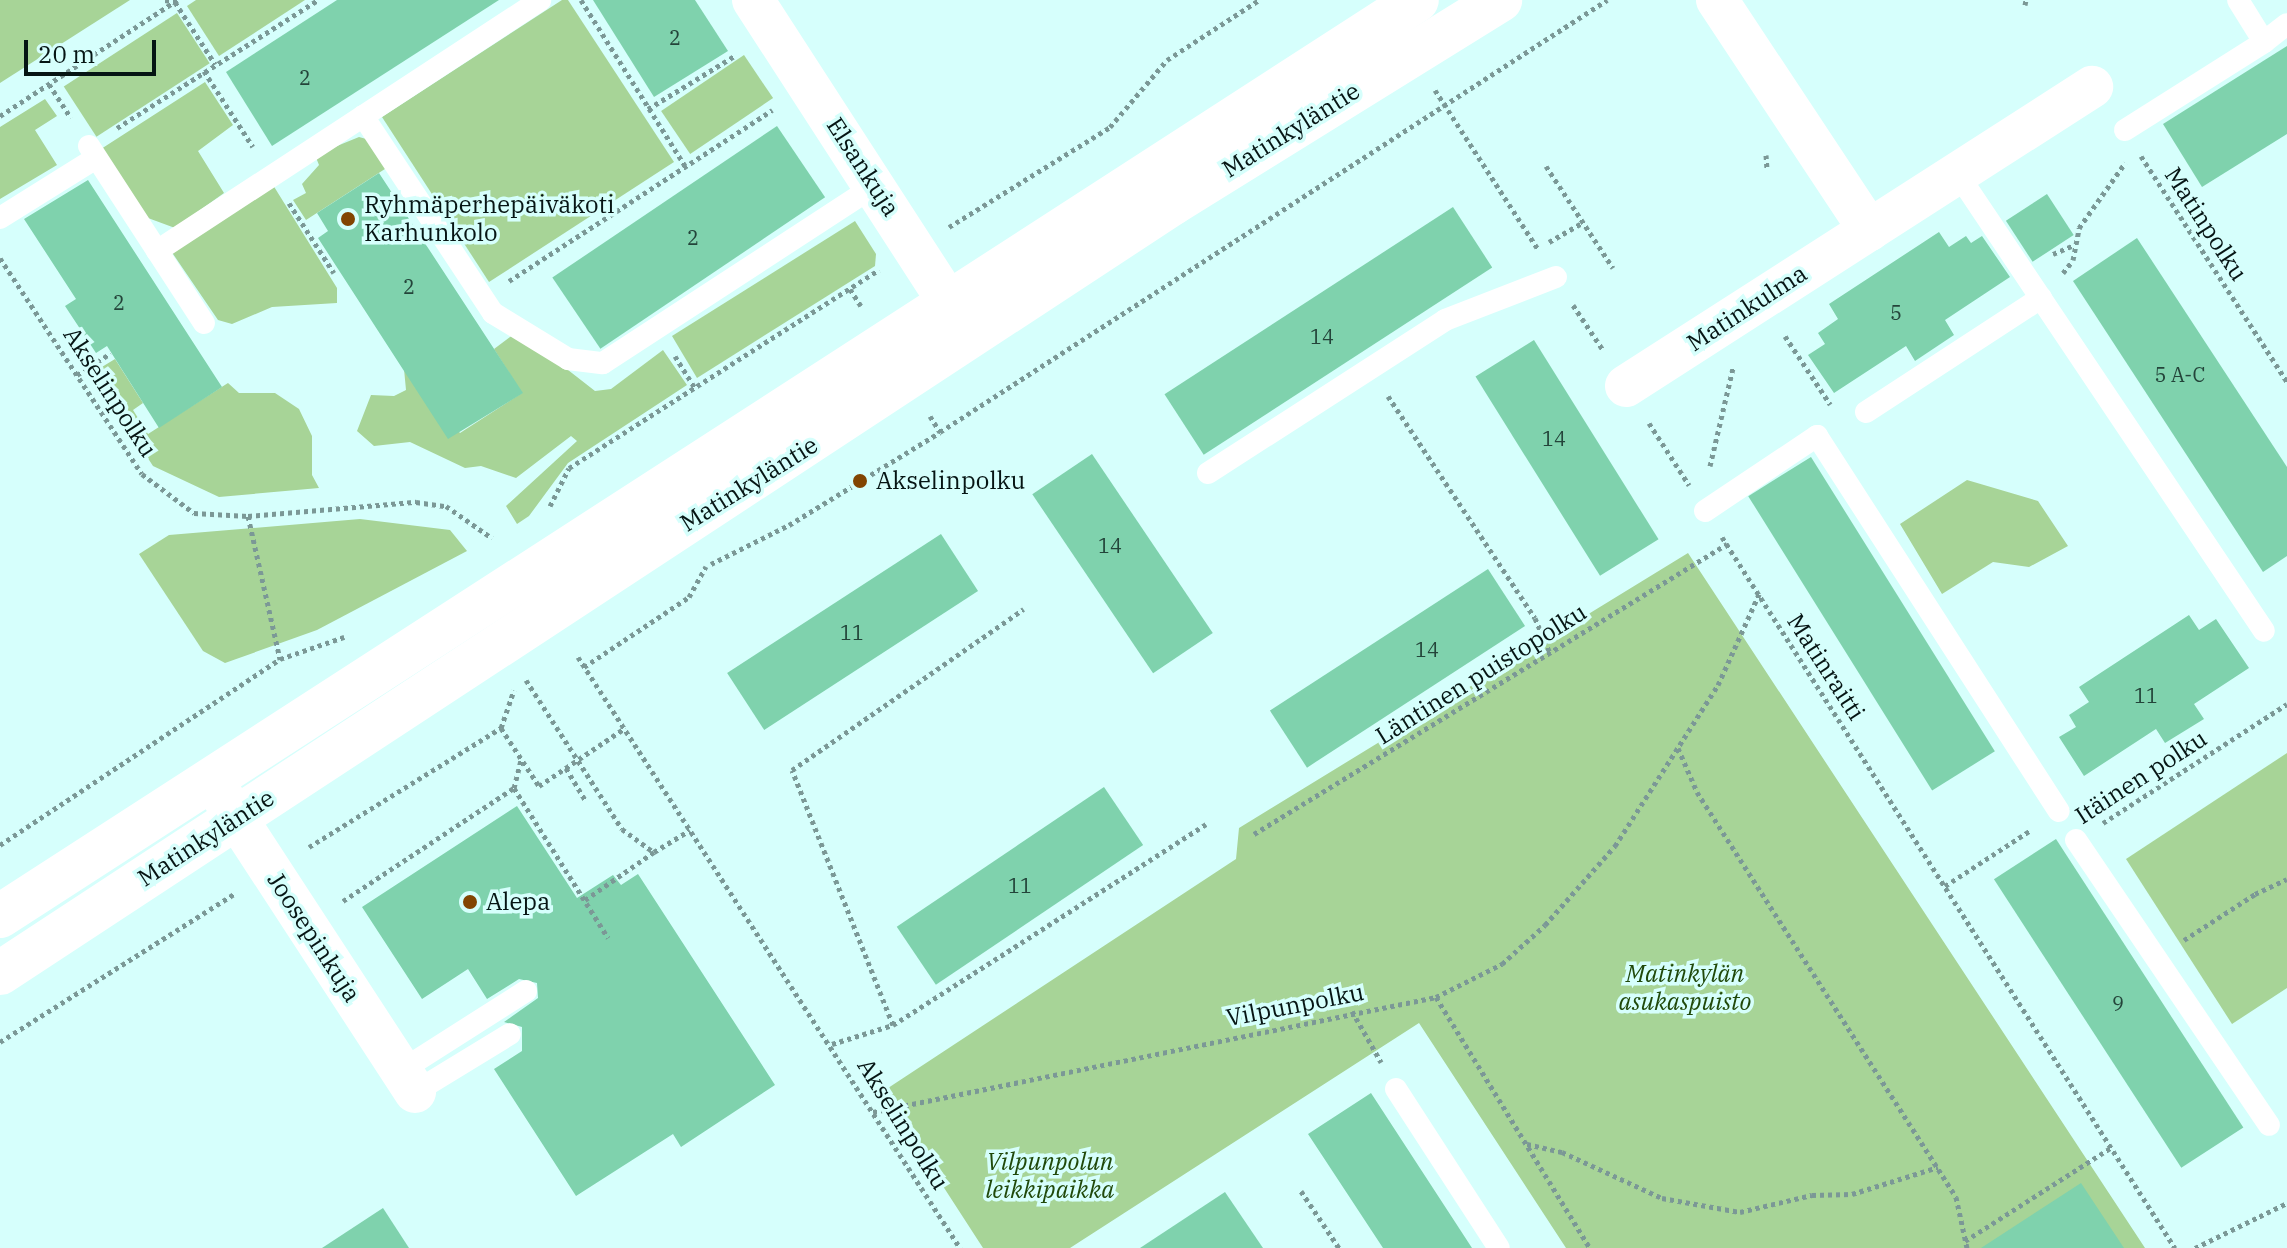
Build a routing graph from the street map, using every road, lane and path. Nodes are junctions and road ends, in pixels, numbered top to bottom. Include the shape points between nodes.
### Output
1 (165, 0) edge
2 (318, 0) edge
3 (540, 0) edge
4 (581, 0) edge
5 (1259, 0) edge
6 (1500, 0) edge
7 (1607, 0) edge
8 (1717, 0) edge
9 (2238, 0) edge
10 (176, 1) edge
11 (1415, 1) edge
12 (764, 16) edge
13 (2287, 24) edge
14 (2264, 42) junction
15 (215, 64) junction
16 (49, 84) junction
17 (809, 85) junction
18 (2092, 87) dead end
19 (1446, 105) junction
20 (648, 109) junction
21 (0, 116) edge
22 (363, 116) junction
23 (2130, 139) junction
24 (93, 152) junction
25 (685, 166) junction
26 (1546, 166) dead end
27 (1957, 173) junction
28 (875, 186) junction
29 (0, 218) edge
30 (1583, 222) junction
31 (1869, 230) junction
32 (1558, 237) dead end
33 (916, 248) junction
34 (157, 251) junction
35 (0, 258) edge
36 (1613, 268) dead end
37 (1556, 277) junction
38 (483, 298) junction
39 (2041, 298) junction
40 (960, 318) junction
41 (204, 323) dead end
42 (1781, 331) dead end
43 (111, 353) dead end
44 (1732, 363) dead end
45 (1370, 368) junction
46 (77, 375) junction
47 (2287, 382) edge
48 (1626, 386) junction
49 (1866, 412) dead end
50 (1817, 436) junction
51 (1208, 473) dead end
52 (547, 511) dead end
53 (1705, 511) junction
54 (248, 516) junction
55 (492, 538) dead end
56 (1727, 544) junction
57 (706, 566) junction
58 (693, 572) dead end
59 (1759, 594) junction
60 (1024, 609) dead end
61 (2264, 631) dead end
62 (349, 636) dead end
63 (1550, 653) junction
64 (578, 657) dead end
65 (280, 659) junction
66 (584, 667) junction
67 (2287, 704) edge
68 (501, 728) junction
69 (625, 728) junction
70 (160, 739) junction
71 (173, 745) dead end
72 (1678, 748) junction
73 (521, 759) junction
74 (578, 760) junction
75 (566, 768) junction
76 (213, 782) junction
77 (514, 788) junction
78 (586, 801) dead end
79 (2059, 811) joint
80 (236, 819) junction
81 (1206, 824) dead end
82 (690, 830) junction
83 (1254, 834) dead end
84 (2076, 840) joint
85 (0, 845) edge
86 (654, 852) junction
87 (270, 871) junction
88 (2287, 879) edge
89 (1945, 886) junction
90 (355, 893) dead end
91 (585, 900) junction
92 (0, 916) edge
93 (608, 938) dead end
94 (2156, 958) junction
95 (0, 973) edge
96 (526, 991) dead end
97 (1436, 997) junction
98 (1352, 1011) junction
99 (893, 1025) junction
100 (510, 1034) dead end
101 (0, 1042) edge
102 (832, 1044) junction
103 (414, 1072) junction
104 (1396, 1089) joint
105 (873, 1112) junction
106 (2269, 1125) dead end
107 (1527, 1144) junction
108 (2112, 1147) junction
109 (1938, 1167) junction
110 (1301, 1191) dead end
111 (2287, 1203) edge
112 (1966, 1244) edge
113 (960, 1248) edge
114 (1339, 1248) edge
115 (1499, 1248) edge
116 (1590, 1248) edge
117 (2175, 1248) edge
118 (2195, 1248) edge

1 - 10 path
2 - 15 path
3 - 22 lane
4 - 20 path
5 - 33 path via 1167,60 1110,127
6 - 40 main road, Matinkyläntie
7 - 19 path
8 - 31 street
9 - 14 lane
10 - 15 path
10 - 16 path
11 - 40 main road, Matinkyläntie
12 - 17 street, Elsankuja
12 - 20 path
13 - 14 lane
14 - 23 lane
15 - 24 path
16 - 21 path
16 - 24 path
17 - 25 path
17 - 28 street, Elsankuja
18 - 27 street, Matinkulma
19 - 37 path, Matinraitti
19 - 57 path via 940,432 789,525
20 - 25 path
22 - 34 lane
22 - 38 lane
23 - 39 path via 2079,228 2069,267
23 - 47 path, Matinpolku
24 - 29 lane
24 - 34 lane
25 - 38 path
26 - 30 path
27 - 31 street, Matinkulma
27 - 39 lane
28 - 33 street, Elsankuja
28 - 38 lane via 603,363 568,359 493,313
30 - 32 path
30 - 36 path
31 - 48 street, Matinkulma
33 - 40 street, Elsankuja
33 - 52 path via 569,468
34 - 41 lane
35 - 46 path, Akselinpolku
37 - 45 lane via 1445,320
37 - 48 path, Matinraitti
39 - 49 lane
39 - 61 lane
40 - 76 main road, Matinkyläntie
40 - 80 main road, Matinkyläntie
42 - 50 path via 1834,410
43 - 46 path
44 - 53 path via 1734,376 1713,439
45 - 51 lane
45 - 63 path via 1535,618
46 - 54 path, Akselinpolku via 142,474 194,513
48 - 53 path, Matinraitti
50 - 53 lane
50 - 79 lane
53 - 56 path, Matinraitti
54 - 55 path, Akselinpolku via 416,502 446,506
54 - 65 path
56 - 59 path, Matinraitti
56 - 63 path, Läntinen puistopolku
57 - 58 path
57 - 66 path via 689,597
59 - 72 path, Vilpunpolku via 1718,685
59 - 89 path, Matinraitti
60 - 99 path via 792,770
62 - 65 path
63 - 83 path, Läntinen puistopolku
64 - 66 path, Akselinpolku
65 - 70 path
66 - 69 path, Akselinpolku
67 - 84 path, Itäinen polku
68 - 73 path
68 - 74 path via 521,673
68 - 87 path
69 - 74 path
69 - 82 path, Akselinpolku
70 - 71 path
70 - 85 path
72 - 97 path, Vilpunpolku via 1615,846 1545,925 1502,964
72 - 109 path via 1697,792
73 - 75 path via 539,786
73 - 77 path
74 - 75 path
74 - 86 path via 622,829
75 - 78 path
76 - 80 street, Joosepinkuja
76 - 92 main road, Matinkyläntie
77 - 90 path
77 - 91 path
79 - 89 path, Itäinen polku
80 - 87 street, Joosepinkuja
80 - 95 main road, Matinkyläntie
81 - 99 path
82 - 86 path
82 - 102 path, Akselinpolku
84 - 94 lane
86 - 91 path
87 - 101 path
87 - 103 street, Joosepinkuja
88 - 94 path
89 - 108 path, Matinraitti
91 - 93 path
94 - 106 lane
96 - 103 lane
97 - 98 path, Vilpunpolku
97 - 107 path
98 - 104 path
98 - 105 path, Vilpunpolku
99 - 102 path
100 - 103 lane
102 - 105 path, Akselinpolku
104 - 115 lane
105 - 113 path, Akselinpolku
107 - 109 path via 1562,1152 1662,1198 1740,1212 1812,1195 1875,1189
107 - 116 path
108 - 112 path
108 - 117 path, Matinraitti
109 - 112 path via 1956,1197
110 - 114 path
111 - 118 path

